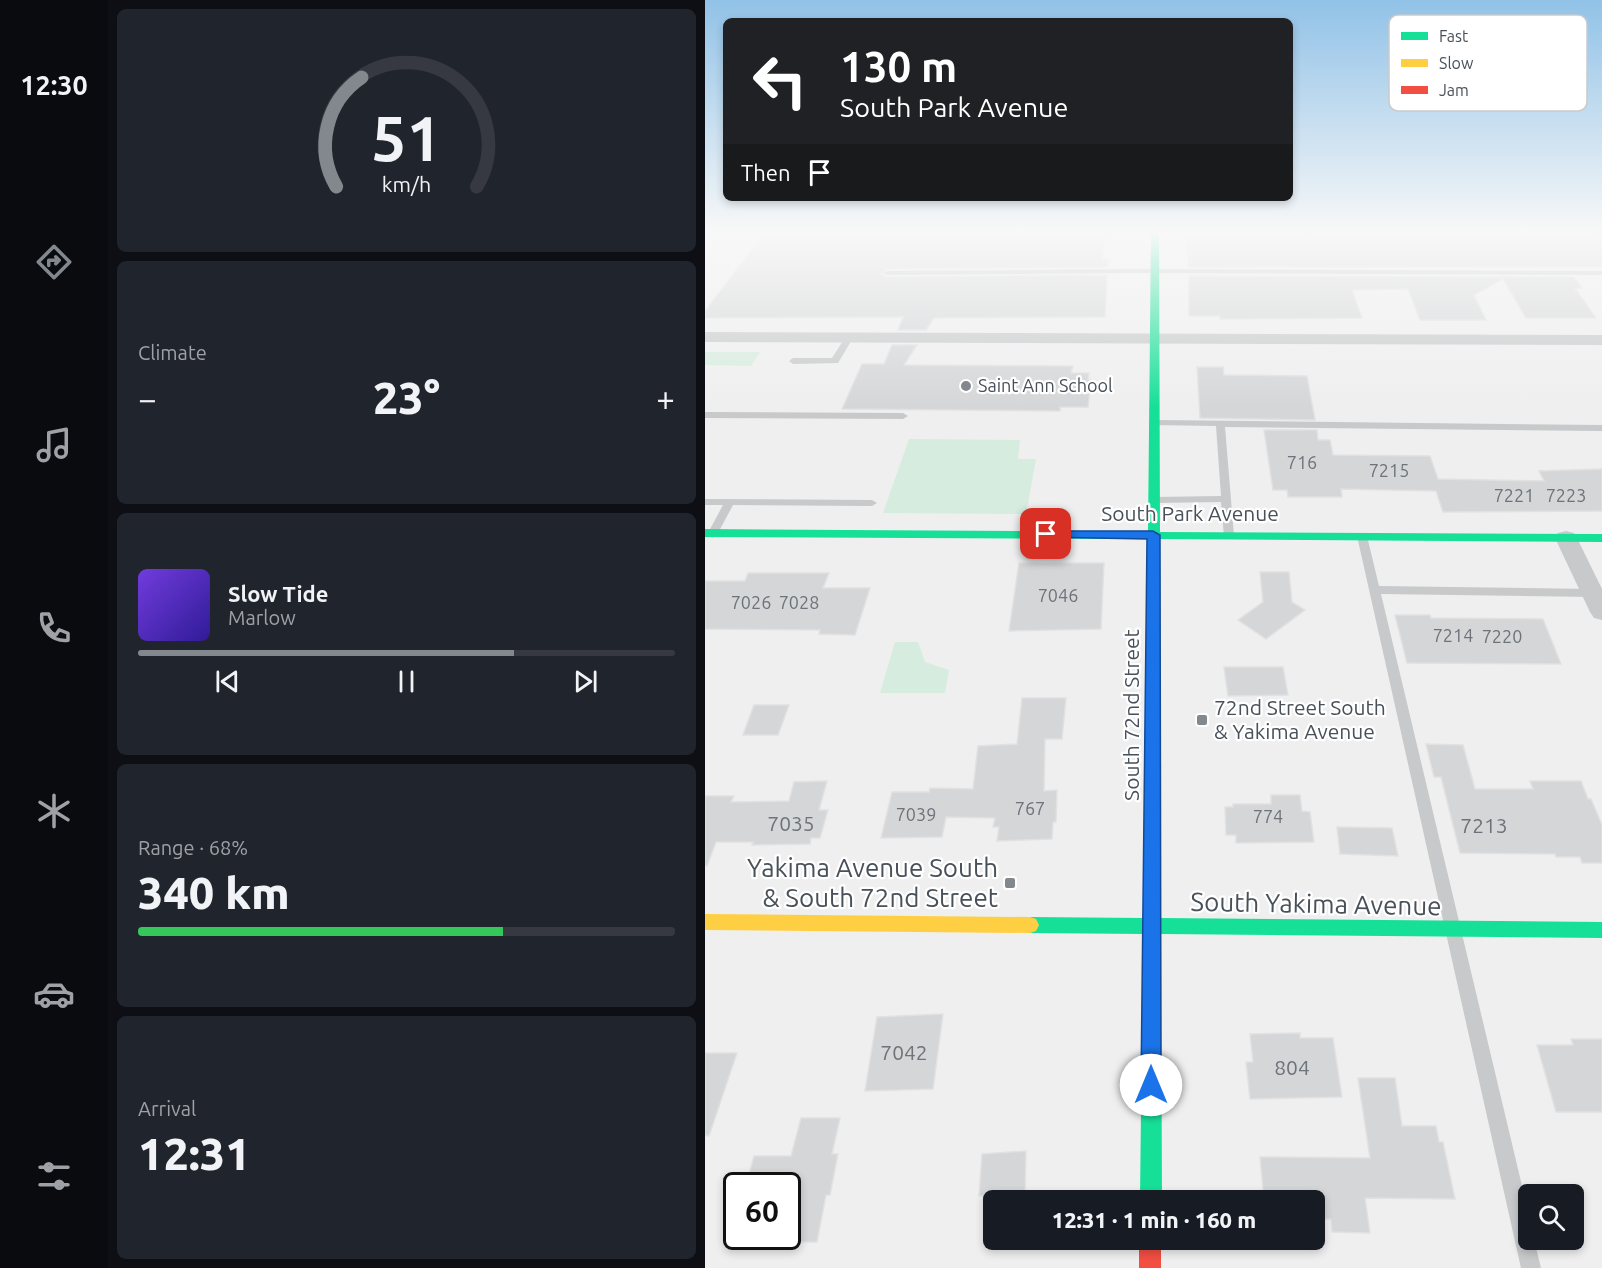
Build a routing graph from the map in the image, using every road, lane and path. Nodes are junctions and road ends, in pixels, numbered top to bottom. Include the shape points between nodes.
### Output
1 (1155, 289) edge
2 (705, 337) edge
3 (849, 338) junction
4 (1154, 338) junction
5 (1602, 340) edge
6 (793, 361) dead end
7 (705, 415) edge
8 (903, 416) dead end
9 (1154, 423) junction
10 (1220, 424) junction
11 (1602, 428) edge
12 (1227, 499) junction
13 (1153, 500) junction
14 (705, 502) edge
15 (729, 502) junction
16 (872, 502) dead end
17 (709, 533) edge
18 (1153, 535) junction
19 (1230, 536) junction
20 (1362, 536) junction
21 (1566, 537) junction
22 (1602, 538) edge
23 (1375, 590) junction
24 (1597, 603) edge
25 (705, 922) edge
26 (1152, 926) junction
27 (1453, 929) junction
28 (1602, 930) edge
29 (1151, 1190) edge
30 (1150, 1250) edge
31 (1150, 1268) edge
32 (1531, 1268) edge

1 - 4 main road, South 72nd Street
2 - 3 street
3 - 4 street
3 - 6 lane via 835,361
4 - 5 street
4 - 9 main road, South 72nd Street
7 - 8 lane
9 - 10 lane
9 - 13 main road, South 72nd Street
10 - 11 lane
10 - 12 lane
12 - 13 lane
12 - 19 lane
13 - 18 main road, South 72nd Street
14 - 15 lane
15 - 16 lane
15 - 17 lane
17 - 18 main road, South Park Avenue
18 - 19 main road, South Park Avenue
18 - 26 main road, South 72nd Street
19 - 20 main road, South Park Avenue
20 - 21 main road, South Park Avenue
20 - 23 lane
21 - 22 main road, South Park Avenue
21 - 24 street
23 - 24 lane
23 - 27 lane
25 - 26 main road, South Yakima Avenue
26 - 27 main road, South Yakima Avenue
26 - 29 main road, South 72nd Street
27 - 28 main road, South Yakima Avenue
27 - 32 lane
30 - 31 main road

